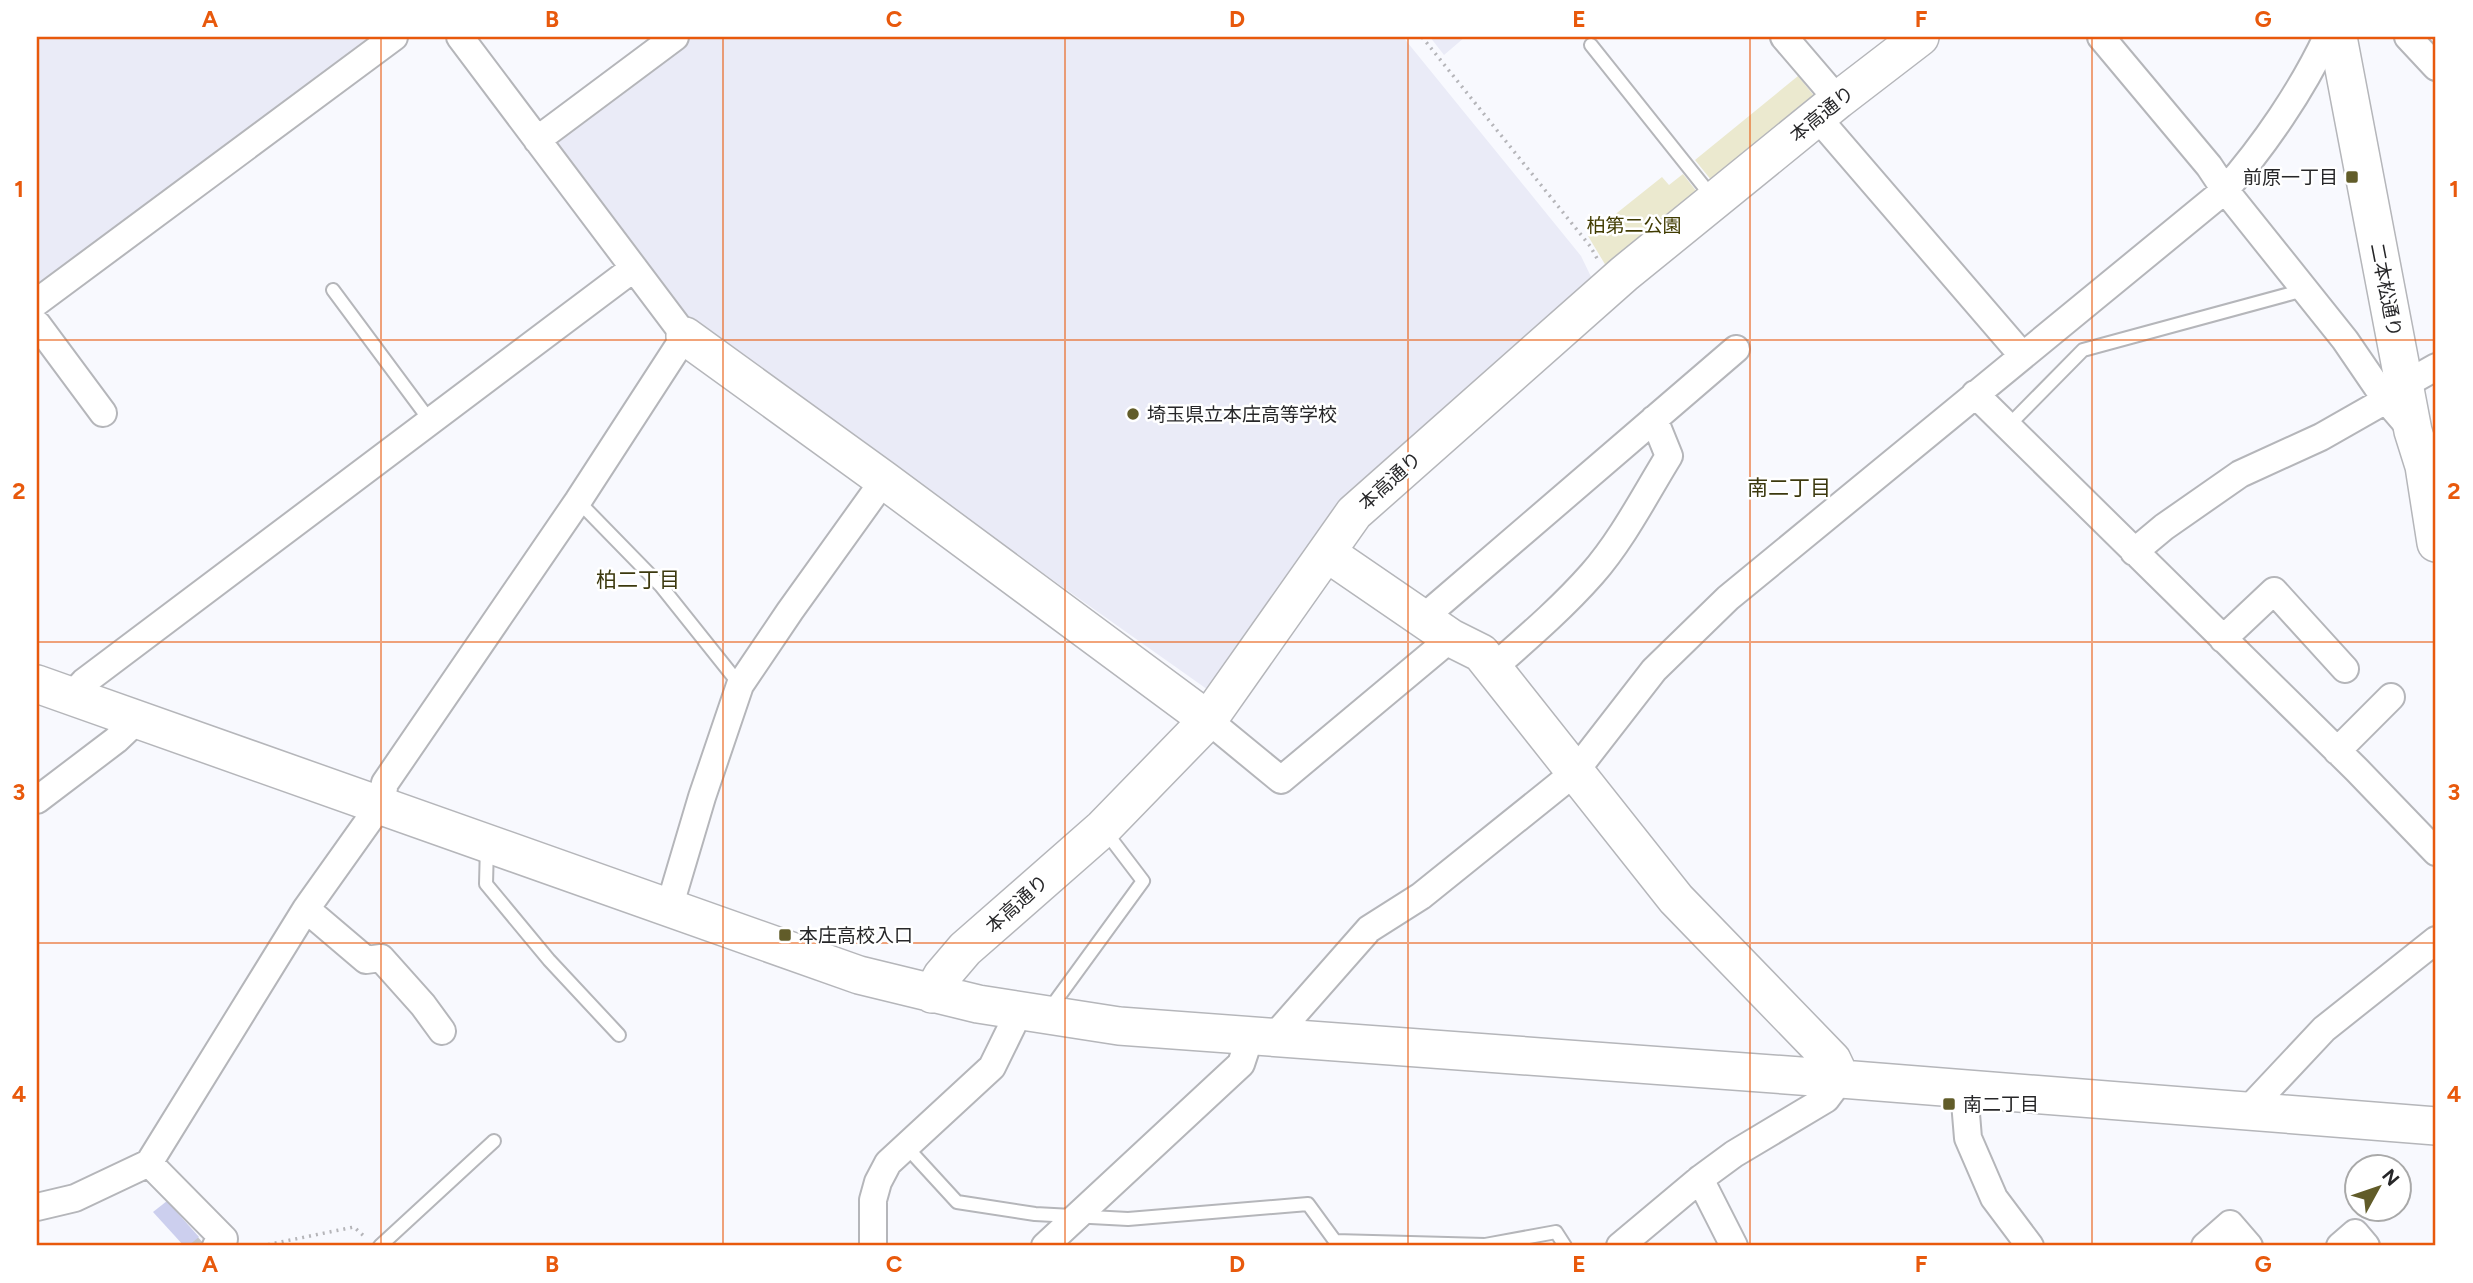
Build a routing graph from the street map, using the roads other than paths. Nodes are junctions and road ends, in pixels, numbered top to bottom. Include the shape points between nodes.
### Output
1 (394, 37) edge
2 (460, 37) edge
3 (675, 37) edge
4 (1784, 37) edge
5 (1920, 37) edge
6 (2101, 37) edge
7 (2327, 37) edge
8 (2338, 37) edge
9 (2408, 37) edge
10 (1591, 45) dead end
11 (2436, 67) edge
12 (1827, 108) junction
13 (537, 140) junction
14 (2225, 190) junction
15 (1715, 200) junction
16 (634, 268) junction
17 (333, 290) dead end
18 (2305, 290) junction
19 (37, 302) edge
20 (37, 324) edge
21 (685, 336) junction
22 (1736, 349) dead end
23 (2022, 355) junction
24 (2436, 367) edge
25 (2395, 393) junction
26 (1975, 394) junction
27 (103, 413) dead end
28 (1654, 419) junction
29 (431, 422) junction
30 (2009, 425) junction
31 (2430, 474) edge
32 (884, 480) junction
33 (578, 501) junction
34 (2436, 543) edge
35 (2134, 552) junction
36 (1327, 553) junction
37 (1437, 628) junction
38 (2223, 639) junction
39 (1493, 668) junction
40 (2344, 669) dead end
41 (47, 682) edge
42 (740, 685) junction
43 (2391, 697) dead end
44 (1208, 720) junction
45 (136, 721) junction
46 (2337, 751) junction
47 (1574, 773) junction
48 (37, 800) edge
49 (380, 805) junction
50 (1103, 828) junction
51 (486, 842) junction
52 (2436, 852) edge
53 (669, 908) junction
54 (306, 909) junction
55 (2436, 940) edge
56 (932, 994) junction
57 (1032, 1014) junction
58 (442, 1031) dead end
59 (619, 1035) dead end
60 (1261, 1038) junction
61 (1841, 1079) junction
62 (1964, 1090) junction
63 (2247, 1111) junction
64 (2436, 1126) edge
65 (494, 1141) dead end
66 (907, 1144) junction
67 (149, 1163) junction
68 (1700, 1179) junction
69 (37, 1207) edge
70 (1075, 1218) junction
71 (374, 1243) edge
72 (216, 1246) edge
73 (873, 1246) edge
74 (1045, 1246) edge
75 (1565, 1246) edge
76 (1620, 1246) edge
77 (1734, 1246) edge
78 (2030, 1246) edge
79 (2205, 1246) edge
80 (2249, 1246) edge
81 (2340, 1246) edge
82 (2366, 1246) edge

1 - 19 street
2 - 13 street
3 - 13 street
4 - 12 street
5 - 12 street, 本高通り
6 - 14 street
7 - 14 street via 2250,162
8 - 25 street, 二本松通り
9 - 11 street
10 - 15 lane
12 - 15 street, 本高通り
12 - 23 street
13 - 16 street
14 - 18 street
14 - 23 street
15 - 36 street, 本高通り via 1612,284 1354,513
16 - 21 street
16 - 29 street
17 - 29 lane
18 - 25 street
18 - 30 lane via 2083,350
20 - 27 street
21 - 32 street
21 - 33 street
22 - 28 street
23 - 26 street
24 - 25 street
25 - 31 street, 二本松通り
25 - 35 street via 2321,437 2240,474
26 - 30 street
26 - 47 street via 1728,597 1654,670
28 - 37 street
28 - 39 street via 1669,456 1621,532 1593,572
29 - 41 street via 84,682
30 - 35 street
31 - 34 street, 二本松通り
32 - 42 street
32 - 44 street
33 - 42 lane via 661,586
33 - 49 street via 385,783
35 - 38 street
36 - 37 street
36 - 44 street, 本高通り
37 - 39 street via 1481,653
37 - 44 street via 1282,780
38 - 40 street via 2274,591
38 - 46 street
39 - 47 street
41 - 45 street
42 - 53 street
43 - 46 street
44 - 50 street, 本高通り
45 - 48 street
45 - 49 street
46 - 52 street
47 - 60 street via 1421,896 1369,929
47 - 61 street via 1676,899 1832,1060
49 - 51 street
49 - 54 street
50 - 56 street, 本高通り via 965,950
50 - 57 lane via 1143,881
51 - 53 street
51 - 59 lane via 486,884
53 - 56 street via 859,975
54 - 58 street via 366,960 381,958
54 - 67 street
55 - 63 street via 2324,1029
56 - 57 street
57 - 60 street via 1119,1027
57 - 66 street via 992,1067
60 - 61 street
60 - 70 street via 1241,1064
61 - 62 street
61 - 68 street via 1826,1099
62 - 63 street
62 - 78 street via 1968,1138 1994,1198
63 - 64 street
65 - 71 lane
66 - 70 lane via 957,1202
66 - 73 street via 888,1163 878,1182 873,1200
67 - 69 street via 75,1198
67 - 72 street via 223,1240
68 - 76 street
68 - 77 street
70 - 74 street
70 - 75 lane via 1128,1219 1308,1204 1335,1241 1485,1245 1556,1232
79 - 80 street via 2230,1224
81 - 82 street via 2355,1233

